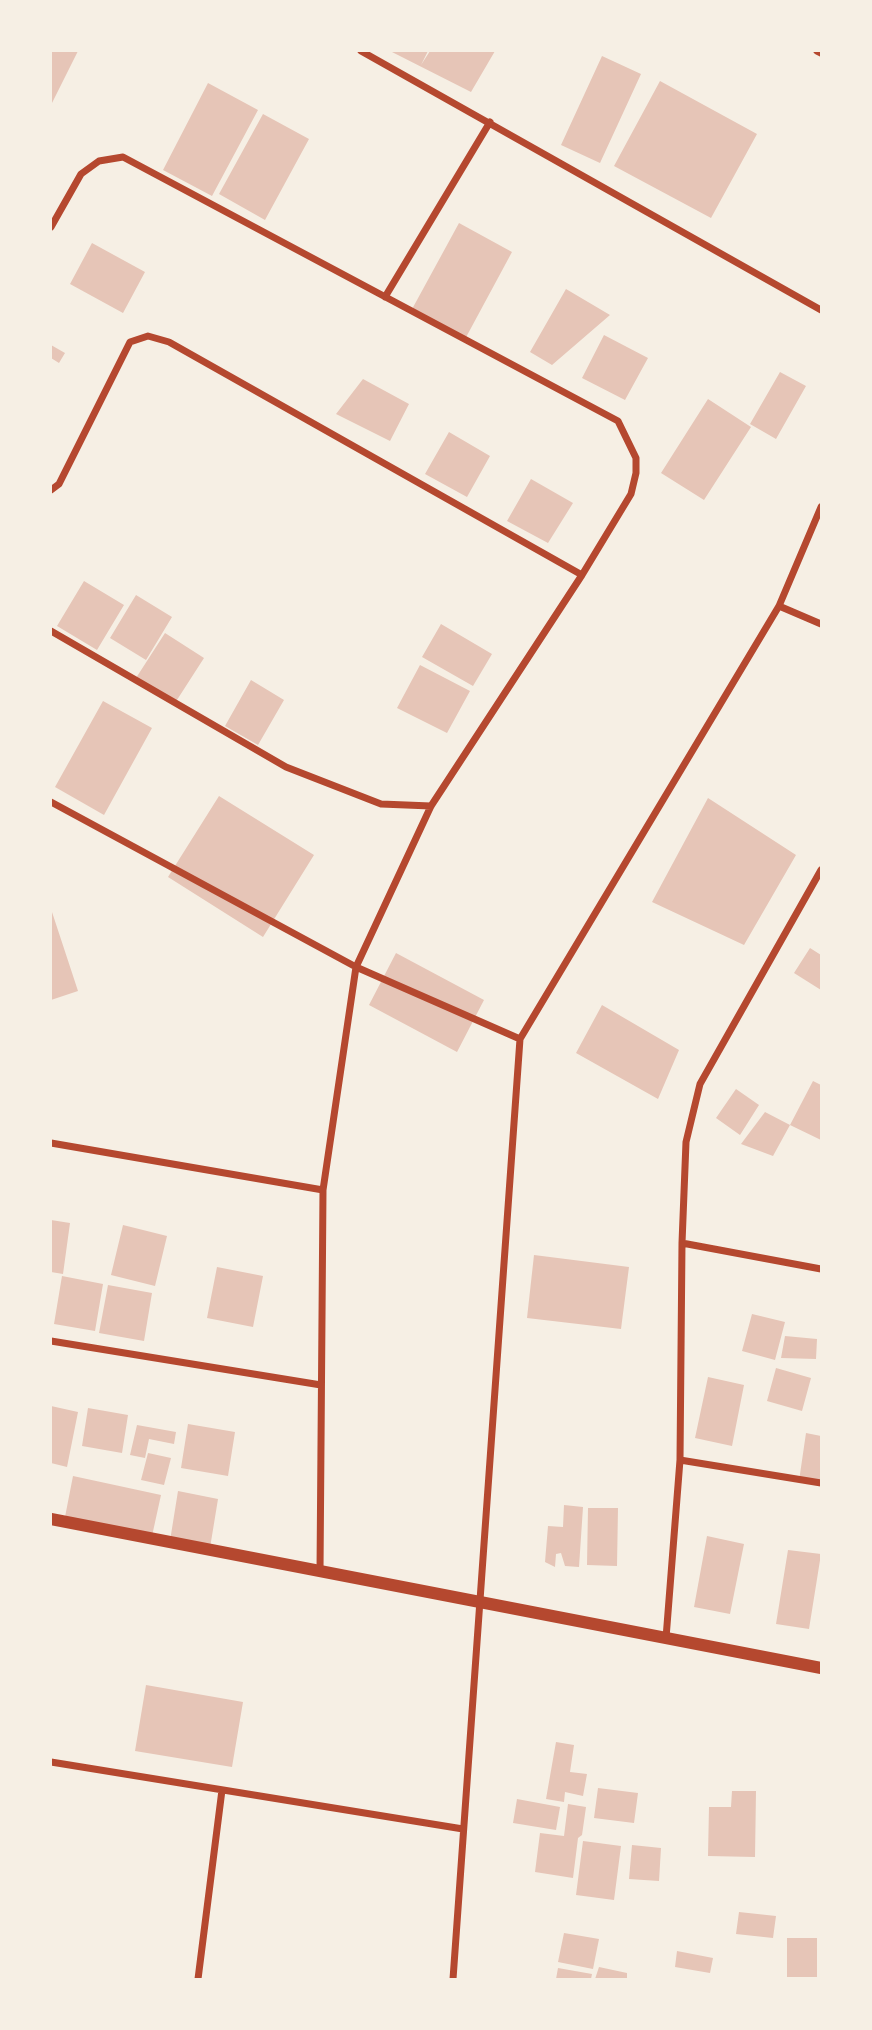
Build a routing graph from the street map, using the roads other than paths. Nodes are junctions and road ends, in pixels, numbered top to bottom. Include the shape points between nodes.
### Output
1 (361, 51) edge
2 (490, 122) junction
3 (51, 227) edge
4 (385, 297) junction
5 (821, 310) edge
6 (51, 490) edge
7 (821, 508) edge
8 (582, 575) junction
9 (779, 606) junction
10 (821, 624) edge
11 (51, 631) edge
12 (51, 802) edge
13 (431, 806) junction
14 (821, 872) edge
15 (356, 967) junction
16 (520, 1039) junction
17 (51, 1143) edge
18 (323, 1190) junction
19 (682, 1242) junction
20 (821, 1269) edge
21 (51, 1341) edge
22 (321, 1385) junction
23 (680, 1460) junction
24 (821, 1483) edge
25 (51, 1519) edge
26 (320, 1571) junction
27 (478, 1601) junction
28 (666, 1638) junction
29 (821, 1668) edge
30 (51, 1762) edge
31 (222, 1790) junction
32 (463, 1829) junction
33 (198, 1979) edge
34 (453, 1979) edge

1 - 2 street
2 - 4 street
2 - 5 street
3 - 4 street via 81,174 99,161 123,157
4 - 8 street via 618,421 636,458 636,473 631,494
6 - 8 street via 59,484 130,342 148,336 169,342
7 - 9 street
8 - 13 street
9 - 10 street
9 - 16 street
11 - 13 street via 286,767 381,804
12 - 15 street
13 - 15 street
14 - 19 street via 700,1084 685,1142
15 - 16 street
15 - 18 street
16 - 27 street
17 - 18 street
18 - 22 street
19 - 20 street
19 - 23 street
21 - 22 street
22 - 26 street
23 - 24 street
23 - 28 street
25 - 26 street
26 - 27 street
27 - 28 street
27 - 32 street
28 - 29 street
30 - 31 street
31 - 32 street
31 - 33 street
32 - 34 street

